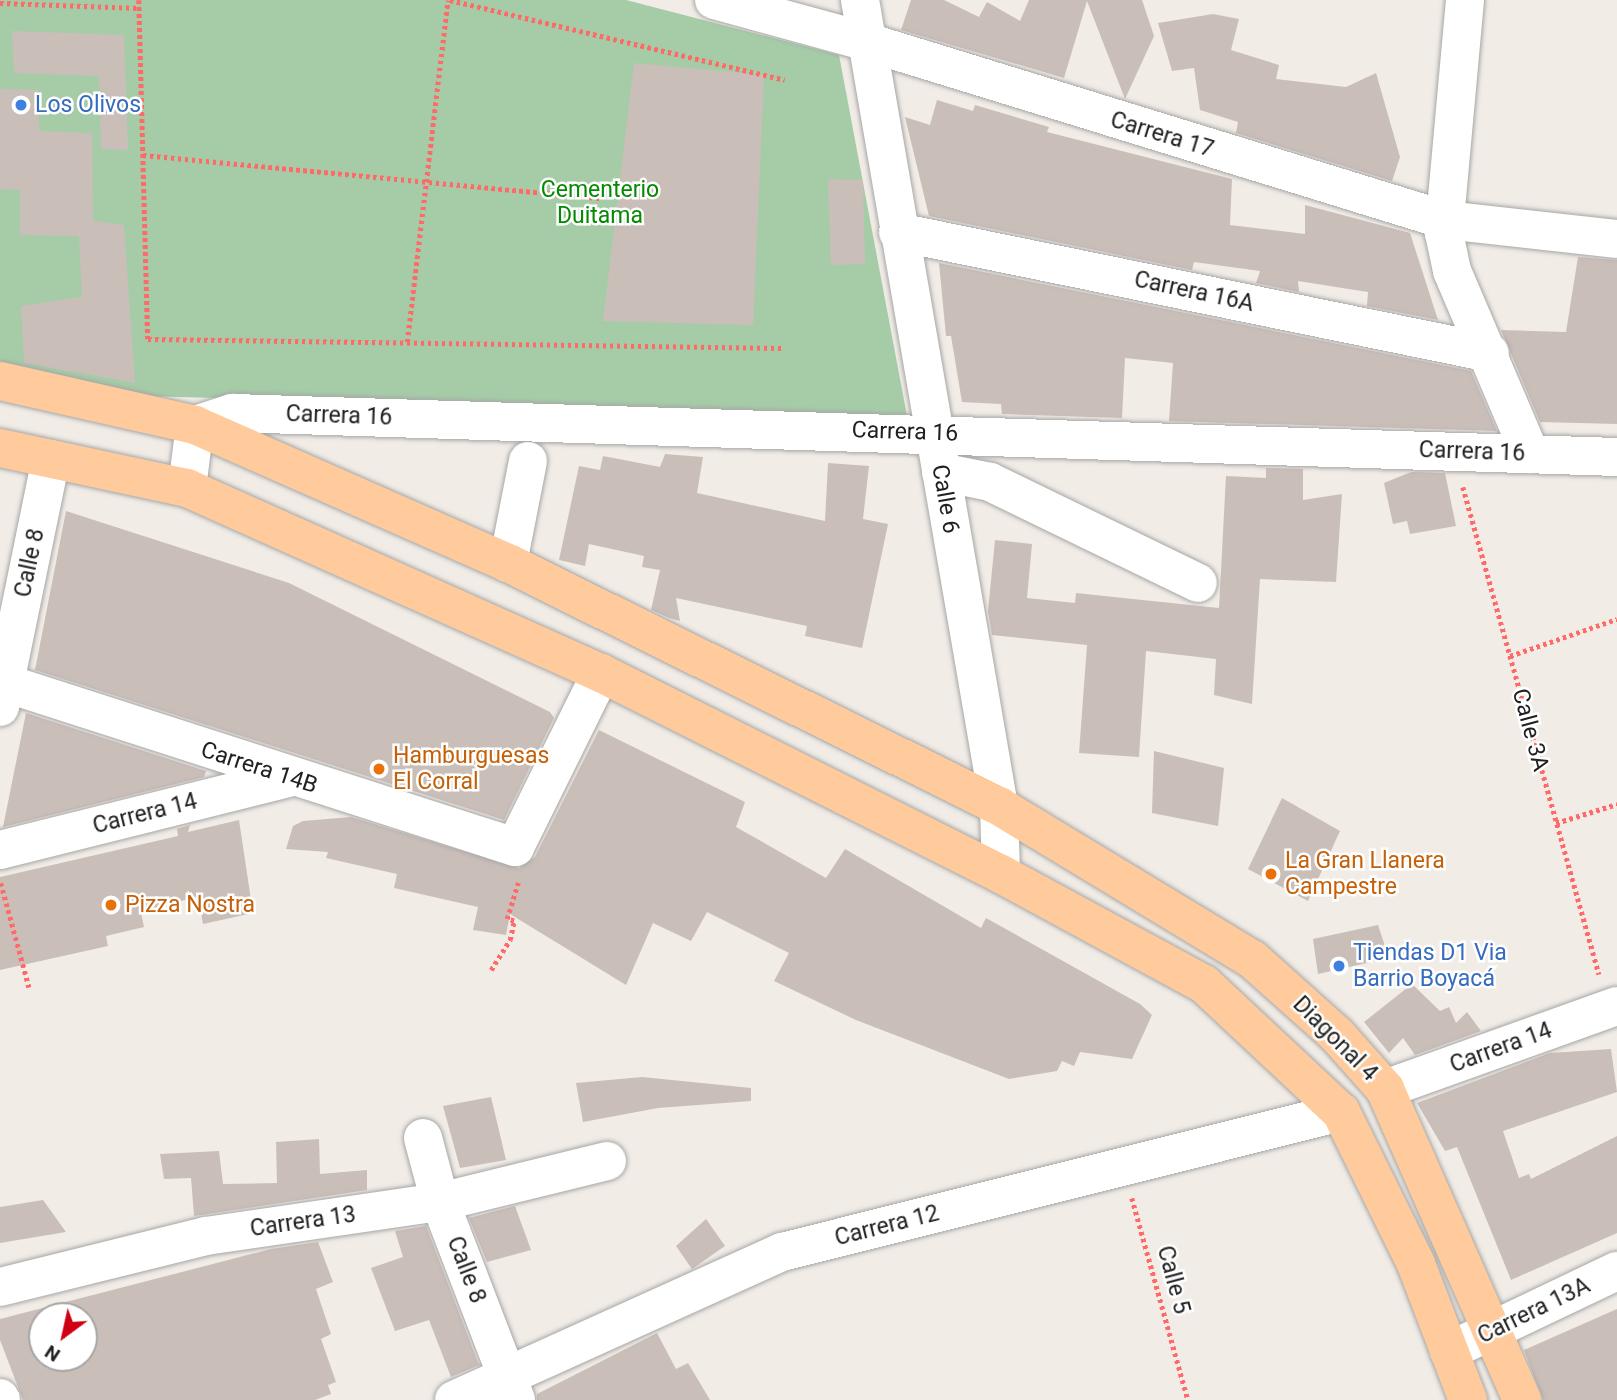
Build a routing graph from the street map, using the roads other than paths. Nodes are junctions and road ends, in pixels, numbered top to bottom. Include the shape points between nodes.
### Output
1 (714, 0) edge
2 (860, 0) edge
3 (1465, 0) edge
4 (864, 41) junction
5 (1445, 220) junction
6 (898, 232) junction
7 (1617, 239) edge
8 (1490, 353) junction
9 (0, 381) edge
10 (195, 425) junction
11 (934, 432) junction
12 (0, 447) edge
13 (1530, 454) junction
14 (1617, 457) edge
15 (51, 459) junction
16 (528, 461) dead end
17 (941, 472) junction
18 (187, 488) junction
19 (508, 563) junction
20 (1198, 583) dead end
21 (601, 673) junction
22 (3, 696) edge
23 (289, 778) junction
24 (999, 806) junction
25 (0, 850) edge
26 (1001, 874) junction
27 (1613, 1008) edge
28 (1385, 1089) junction
29 (1341, 1112) junction
30 (423, 1138) dead end
31 (607, 1161) dead end
32 (440, 1202) junction
33 (1617, 1271) edge
34 (0, 1287) edge
35 (1495, 1332) junction
36 (1450, 1351) junction
37 (511, 1389) edge
38 (454, 1400) edge
39 (1468, 1400) edge
40 (1522, 1400) edge

1 - 4 street, Carrera 17
2 - 4 street, Calle 6
3 - 5 street
4 - 5 street, Carrera 17
4 - 6 street, Calle 6
5 - 7 street, Carrera 17
5 - 8 street via 1452,271
6 - 8 street, Carrera 16A
6 - 11 street, Calle 6
8 - 13 street
9 - 10 main road, Carrera 16
10 - 11 street, Carrera 16 via 233,413
10 - 18 street
10 - 19 main road, Carrera 16
11 - 13 street, Carrera 16
11 - 17 street, Calle 6
12 - 15 main road
13 - 14 street, Carrera 16
15 - 18 main road
15 - 22 street, Calle 8
16 - 19 street
17 - 20 street via 990,482
17 - 24 street, Calle 6
18 - 21 main road
19 - 24 main road, Carrera 16
21 - 23 street, Carrera 14B via 515,847
21 - 26 main road
22 - 23 street, Carrera 14B
23 - 25 street, Carrera 14
24 - 26 street, Calle 6
24 - 28 main road, Diagonal 4 via 1252,958 1336,1034
26 - 29 main road, Diagonal 4 via 1205,984
27 - 28 street, Carrera 14
28 - 35 main road, Diagonal 4
29 - 36 main road, Diagonal 4 via 1416,1264
29 - 37 street, Carrera 12 via 782,1252
30 - 32 street, Calle 8
31 - 32 street, Carrera 13
32 - 34 street, Carrera 13 via 206,1236
32 - 37 street, Calle 8
33 - 35 street, Carrera 13A
35 - 36 street, Carrera 13A
35 - 40 main road, Diagonal 4
36 - 39 main road, Diagonal 4
37 - 38 street, Carrera 12

